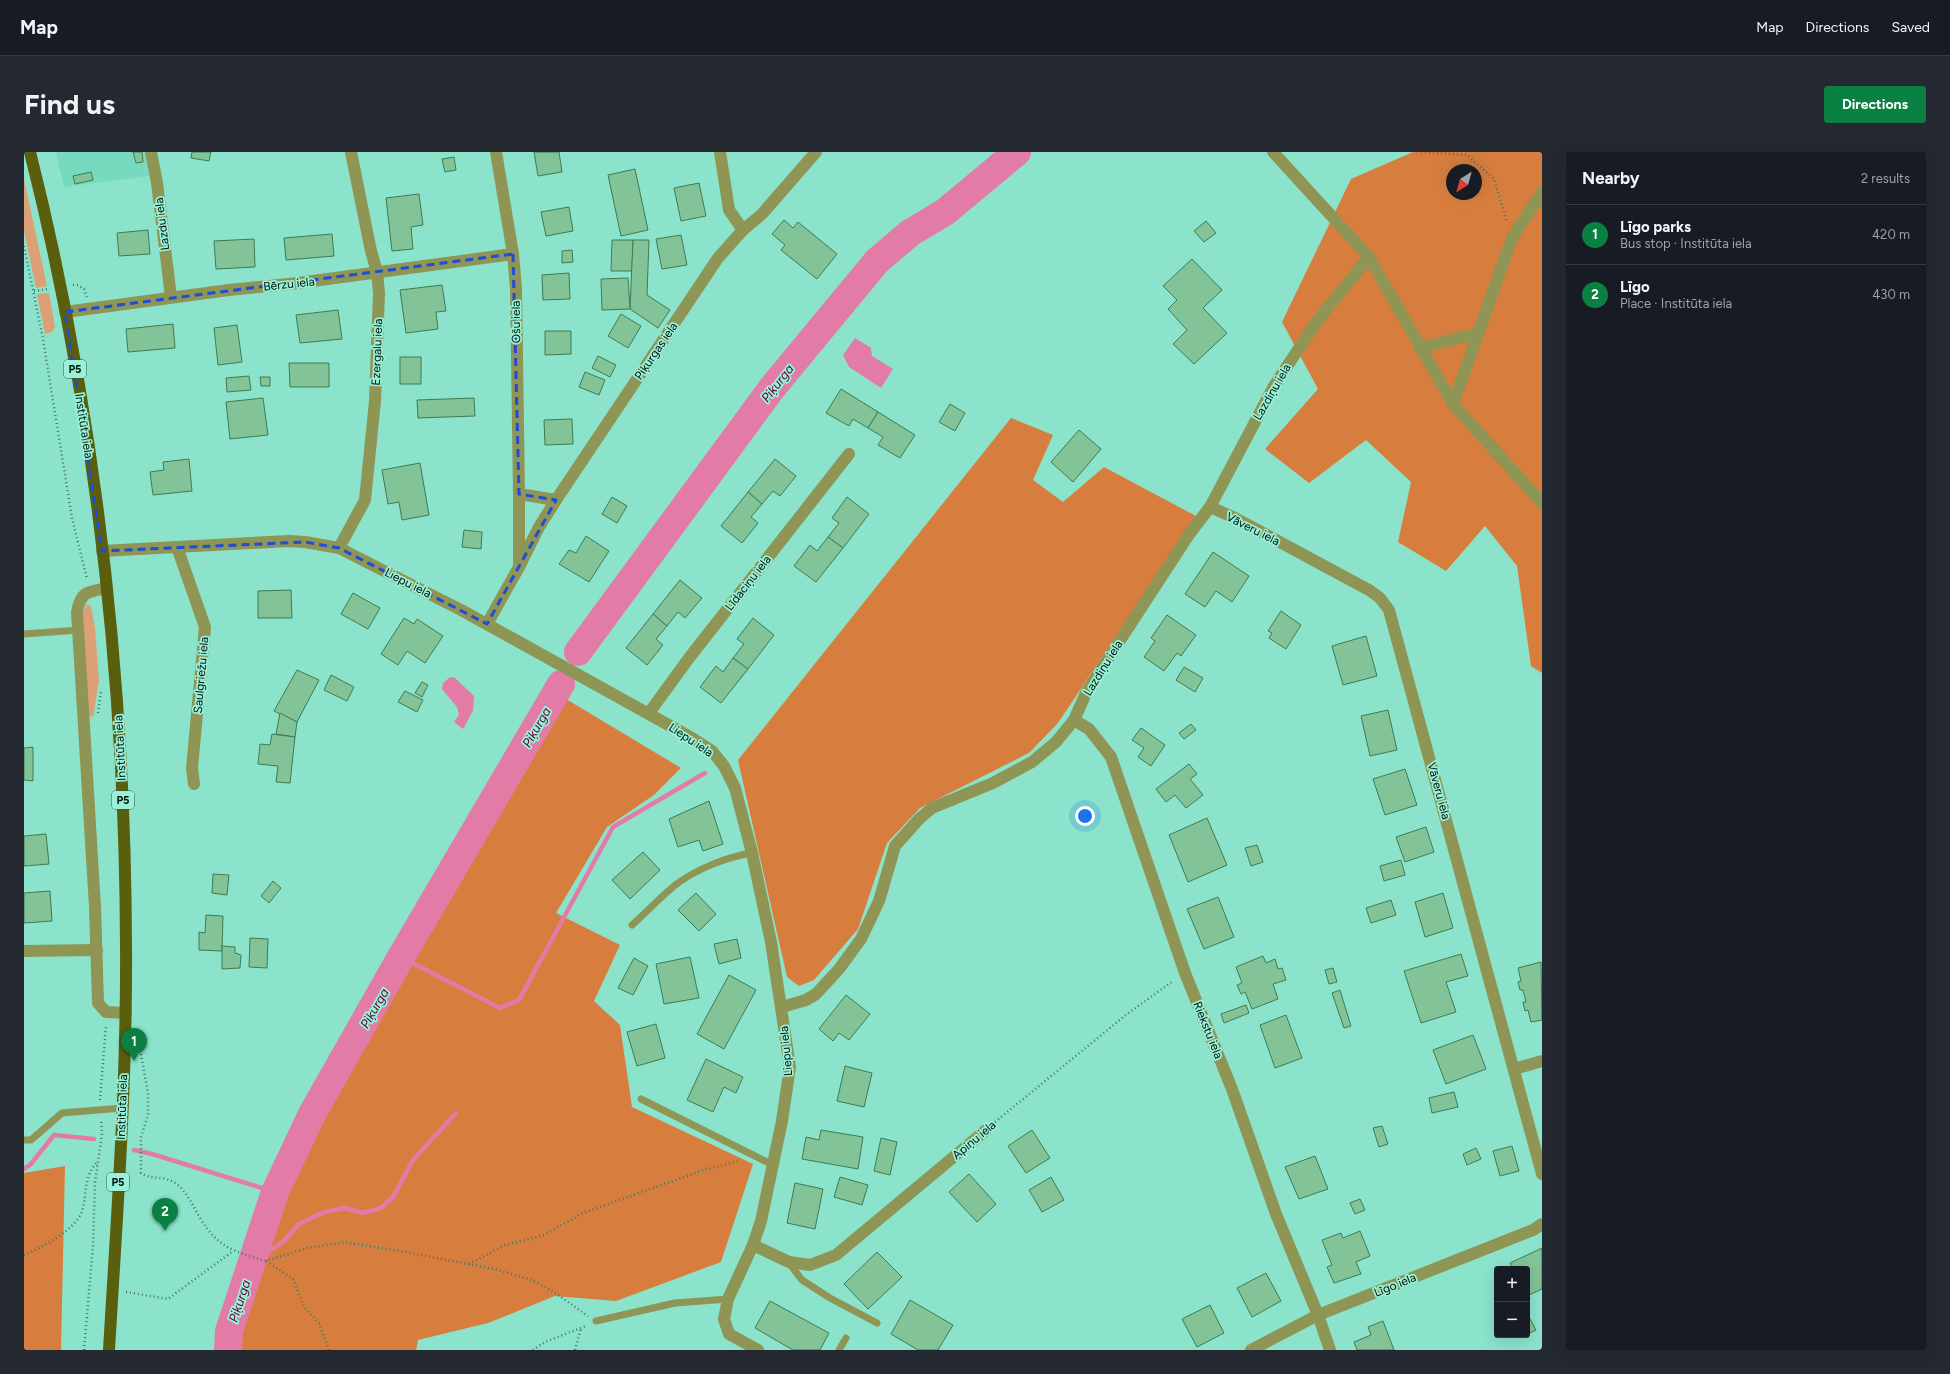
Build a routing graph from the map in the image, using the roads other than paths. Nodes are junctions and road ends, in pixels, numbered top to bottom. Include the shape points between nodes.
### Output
1 (30, 152) edge
2 (151, 152) edge
3 (351, 152) edge
4 (496, 152) edge
5 (720, 152) edge
6 (816, 152) edge
7 (1273, 152) edge
8 (1542, 192) edge
9 (743, 230) junction
10 (512, 254) junction
11 (1369, 257) junction
12 (377, 272) junction
13 (171, 297) junction
14 (65, 312) junction
15 (1478, 333) junction
16 (1419, 348) junction
17 (1453, 404) junction
18 (849, 454) dead end
19 (519, 494) junction
20 (556, 500) junction
21 (1542, 503) edge
22 (1210, 507) junction
23 (177, 547) junction
24 (339, 548) junction
25 (102, 551) junction
26 (519, 567) junction
27 (107, 588) junction
28 (488, 624) junction
29 (79, 630) junction
30 (24, 634) edge
31 (649, 713) junction
32 (1074, 720) junction
33 (194, 784) dead end
34 (752, 853) junction
35 (632, 926) dead end
36 (97, 950) junction
37 (24, 951) edge
38 (782, 1007) junction
39 (126, 1014) junction
40 (1542, 1061) edge
41 (1514, 1069) junction
42 (641, 1099) dead end
43 (122, 1108) junction
44 (986, 1130) road end
45 (24, 1140) edge
46 (773, 1165) junction
47 (1542, 1174) edge
48 (1542, 1224) edge
49 (753, 1245) junction
50 (789, 1262) junction
51 (728, 1299) junction
52 (1318, 1315) junction
53 (596, 1321) road end
54 (877, 1323) dead end
55 (846, 1338) dead end
56 (109, 1350) edge
57 (758, 1350) edge
58 (839, 1350) edge
59 (1251, 1350) edge
60 (1330, 1350) edge

1 - 14 main road, Institūta iela / P5
2 - 13 street, Lazdu iela
3 - 12 street, Ezergalu iela
4 - 10 street, Ošu iela
5 - 9 street via 729,210
6 - 9 street, Piķurgas iela via 762,214
7 - 11 street
8 - 15 street via 1512,238
9 - 20 street, Piķurgas iela via 718,258
10 - 12 street, Bērzu iela
10 - 19 street, Ošu iela via 516,289
11 - 16 street
11 - 22 street, Lazdiņu iela via 1317,321 1274,386
12 - 13 street, Bērzu iela via 298,284
12 - 24 street, Ezergalu iela via 380,293 375,401 365,500
13 - 14 street, Bērzu iela
14 - 25 main road, Institūta iela / P5 via 82,408
15 - 16 street
15 - 17 street
16 - 17 street
17 - 21 street
18 - 31 street, Līdaciņu iela
19 - 20 street
19 - 26 street, Ošu iela
20 - 26 street, Piķurgas iela
22 - 32 street, Lazdiņu iela via 1091,685
22 - 41 street, Vāveru iela via 1368,590 1380,598 1389,610
23 - 24 street, Liepu iela via 289,541
23 - 25 street, Liepu iela
23 - 33 street, Saulgriežu iela via 206,627 192,768
24 - 28 street, Liepu iela
25 - 27 main road, Institūta iela / P5
26 - 28 street, Ošu iela
27 - 29 street via 84,594 77,612
27 - 39 main road, Institūta iela / P5 via 116,684 124,828
28 - 31 street, Liepu iela
29 - 30 lane
29 - 36 street
31 - 34 street, Liepu iela via 712,751 724,766 735,788
32 - 38 street, Lazdiņu iela via 1056,742 1032,762 993,783 932,808 919,819 895,846 878,901 861,939 844,963 816,994 806,1000
32 - 52 street, Riekstu iela via 1089,729 1111,757 1185,973 1232,1089 1276,1214
34 - 35 lane via 724,860 678,883
34 - 38 street, Liepu iela
36 - 37 street
36 - 39 street via 98,1003 106,1012
38 - 46 street, Liepu iela via 790,1067 789,1085
39 - 43 main road, Institūta iela / P5
40 - 41 street
41 - 47 street, Vāveru iela
42 - 46 lane
43 - 45 lane via 62,1113 31,1140
43 - 56 main road, Institūta iela / P5
44 - 50 street, Apiņu iela via 836,1255 810,1265
46 - 49 street, Liepu iela
48 - 52 street, Līgo iela via 1533,1230
49 - 50 street, Apiņu iela
49 - 51 street, Liepu iela
50 - 54 lane via 802,1280
51 - 53 lane via 675,1304
51 - 57 street, Liepu iela via 724,1319 729,1334
52 - 59 street, Līgo iela
52 - 60 street, Riekstu iela
55 - 58 lane

